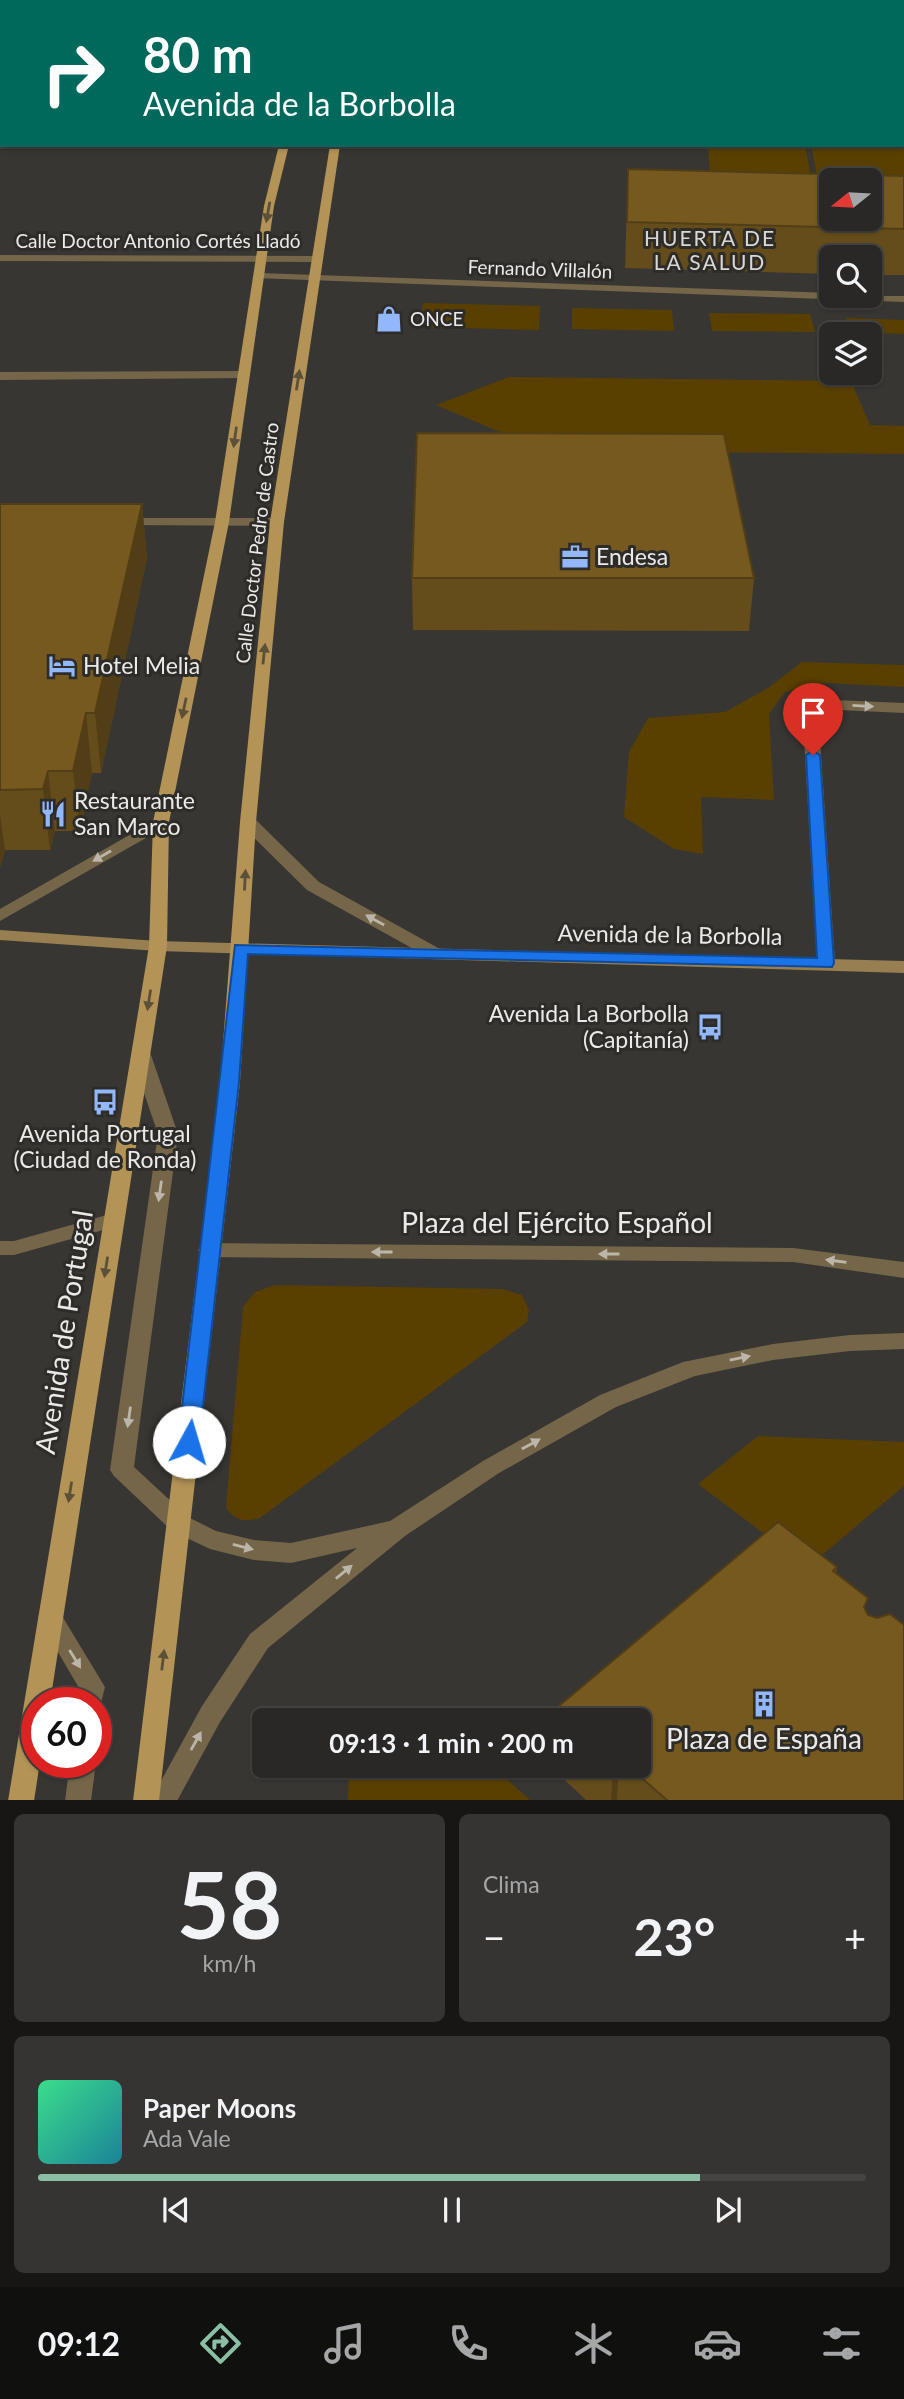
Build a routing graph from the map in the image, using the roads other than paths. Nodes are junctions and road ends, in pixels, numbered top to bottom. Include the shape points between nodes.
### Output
1 (284, 147) edge
2 (335, 147) edge
3 (0, 258) edge
4 (261, 259) junction
5 (317, 259) junction
6 (259, 276) junction
7 (314, 278) junction
8 (904, 299) edge
9 (244, 375) junction
10 (0, 376) edge
11 (111, 522) edge
12 (222, 522) junction
13 (277, 522) junction
14 (904, 708) edge
15 (161, 822) junction
16 (248, 822) junction
17 (0, 916) edge
18 (0, 935) edge
19 (158, 946) junction
20 (241, 948) junction
21 (434, 953) junction
22 (826, 963) junction
23 (904, 967) edge
24 (141, 1055) junction
25 (114, 1220) junction
26 (0, 1248) edge
27 (209, 1250) junction
28 (904, 1270) edge
29 (904, 1341) edge
30 (180, 1524) junction
31 (397, 1529) junction
32 (50, 1618) junction
33 (92, 1687) edge
34 (81, 1778) edge
35 (21, 1800) edge
36 (78, 1800) edge
37 (146, 1800) edge
38 (164, 1800) edge

1 -> 4 main road, Calle Doctor Pedro de Castro
2 - 5 main road, Calle Doctor Pedro de Castro
3 - 4 street, Calle Doctor Antonio Cortés Lladó
4 - 5 street, Calle Doctor Antonio Cortés Lladó
4 - 6 main road, Calle Doctor Pedro de Castro
5 - 7 main road, Calle Doctor Pedro de Castro
6 - 7 street, Fernando Villalón
6 - 9 main road, Calle Doctor Pedro de Castro
7 - 8 street, Fernando Villalón
13 -> 7 main road, Calle Doctor Pedro de Castro
9 - 10 street
9 -> 12 main road, Calle Doctor Pedro de Castro
11 - 12 street
12 - 13 street
12 -> 15 main road, Calle Doctor Pedro de Castro
16 -> 13 main road, Calle Doctor Pedro de Castro
22 -> 14 street via 810,704
15 -> 17 street
15 - 19 main road, Calle Doctor Pedro de Castro
20 -> 16 main road, Calle Doctor Pedro de Castro
21 -> 16 street, Avenida de la Borbolla via 313,886
18 - 19 main road, Avenida de la Borbolla
19 - 20 main road, Avenida de la Borbolla
19 -> 24 main road, Avenida de Portugal
20 - 21 main road, Avenida de la Borbolla
20 - 27 main road
21 - 22 main road, Avenida de la Borbolla
22 - 23 main road, Avenida de la Borbolla
24 - 25 main road, Avenida de Portugal
24 -> 30 street, Avenida de Portugal via 168,1134 122,1470
25 - 26 street
25 -> 32 main road, Avenida de Portugal
28 -> 27 street, Plaza del Ejército Español via 793,1255
27 - 30 main road
31 -> 29 street via 491,1466 608,1401 691,1368 773,1352
30 -> 31 street via 210,1539 291,1553
37 -> 30 main road
38 -> 31 street via 211,1714 259,1641
32 -> 33 street
32 - 35 main road, Avenida de Portugal
34 - 36 street

